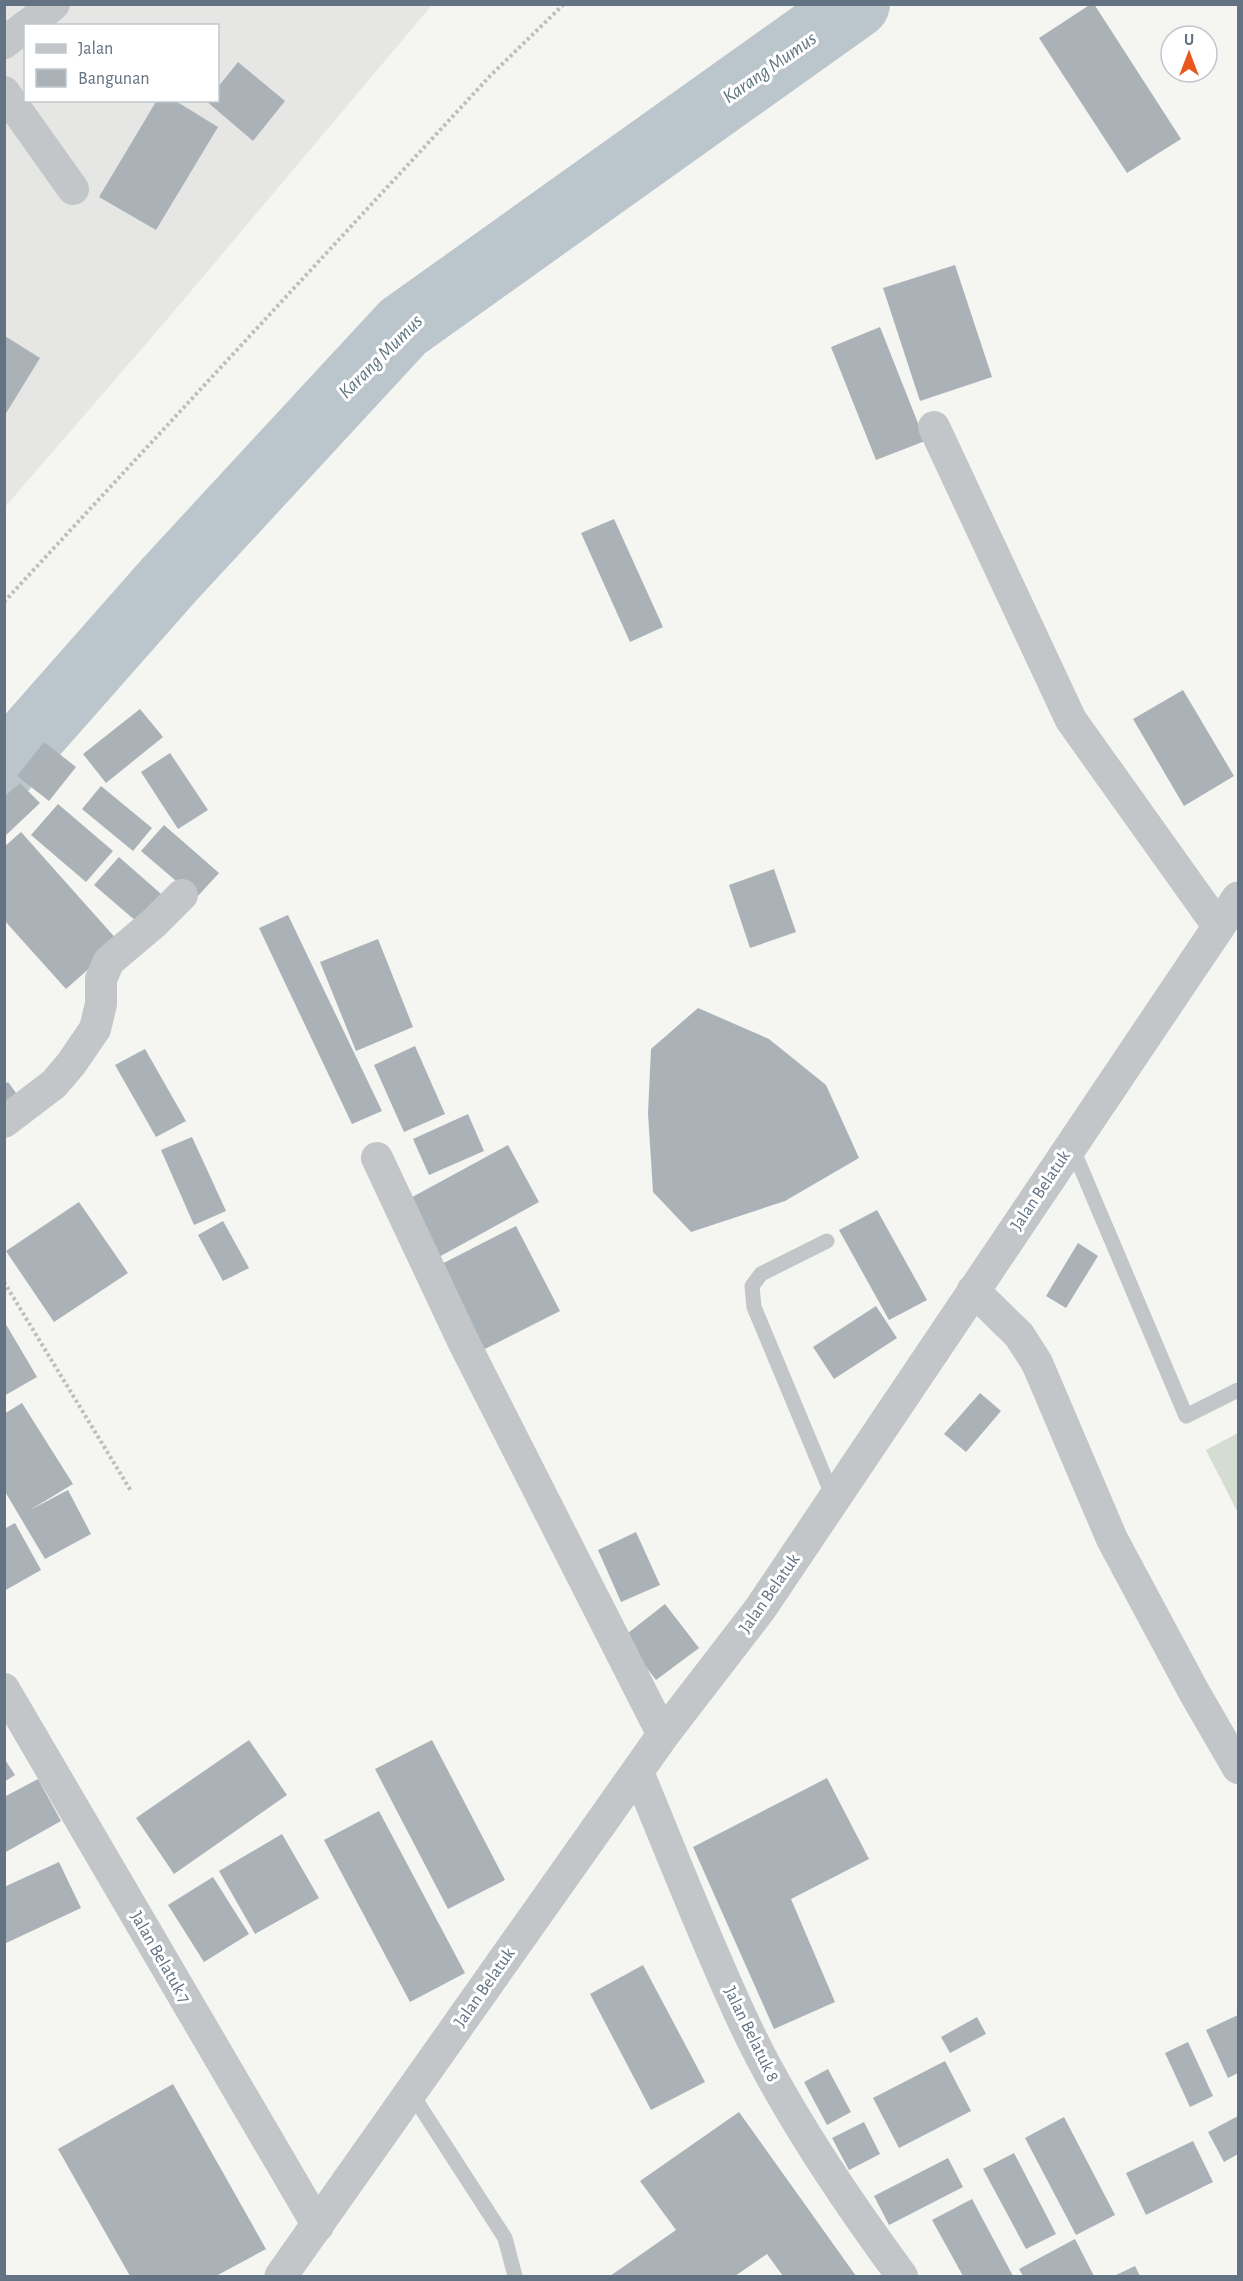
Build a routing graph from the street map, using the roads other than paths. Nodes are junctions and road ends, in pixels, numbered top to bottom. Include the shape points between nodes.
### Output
1 (54, 4) edge
2 (29, 24) edge
3 (24, 28) edge
4 (4, 43) edge
5 (4, 92) edge
6 (73, 189) dead end
7 (933, 427) dead end
8 (182, 895) dead end
9 (1239, 898) edge
10 (1218, 926) junction
11 (4, 1122) edge
12 (1071, 1145) junction
13 (377, 1158) dead end
14 (827, 1241) dead end
15 (974, 1290) junction
16 (1239, 1390) edge
17 (834, 1499) junction
18 (4, 1689) edge
19 (663, 1735) junction
20 (1239, 1768) edge
21 (638, 1772) junction
22 (410, 2091) junction
23 (318, 2226) junction
24 (281, 2277) edge
25 (515, 2277) edge
26 (902, 2277) edge

1 - 2 street
3 - 4 street
5 - 6 street
7 - 10 street via 1071,720
8 - 11 street via 109,961 101,979 95,1029 71,1064 54,1084
9 - 10 street, Jalan Belatuk
10 - 12 street, Jalan Belatuk
12 - 15 street, Jalan Belatuk
12 - 16 lane via 1186,1416
13 - 19 street via 463,1341
14 - 17 lane via 761,1274 752,1286 754,1307
15 - 17 street, Jalan Belatuk
15 - 20 street via 1019,1335 1036,1362 1112,1539
17 - 19 street, Jalan Belatuk via 760,1609
18 - 23 street, Jalan Belatuk 7
19 - 21 street, Jalan Belatuk
21 - 22 street, Jalan Belatuk
21 - 26 street, Jalan Belatuk 8 via 739,2014 800,2125
22 - 23 street, Jalan Belatuk
22 - 25 lane via 505,2238
23 - 24 street, Jalan Belatuk

